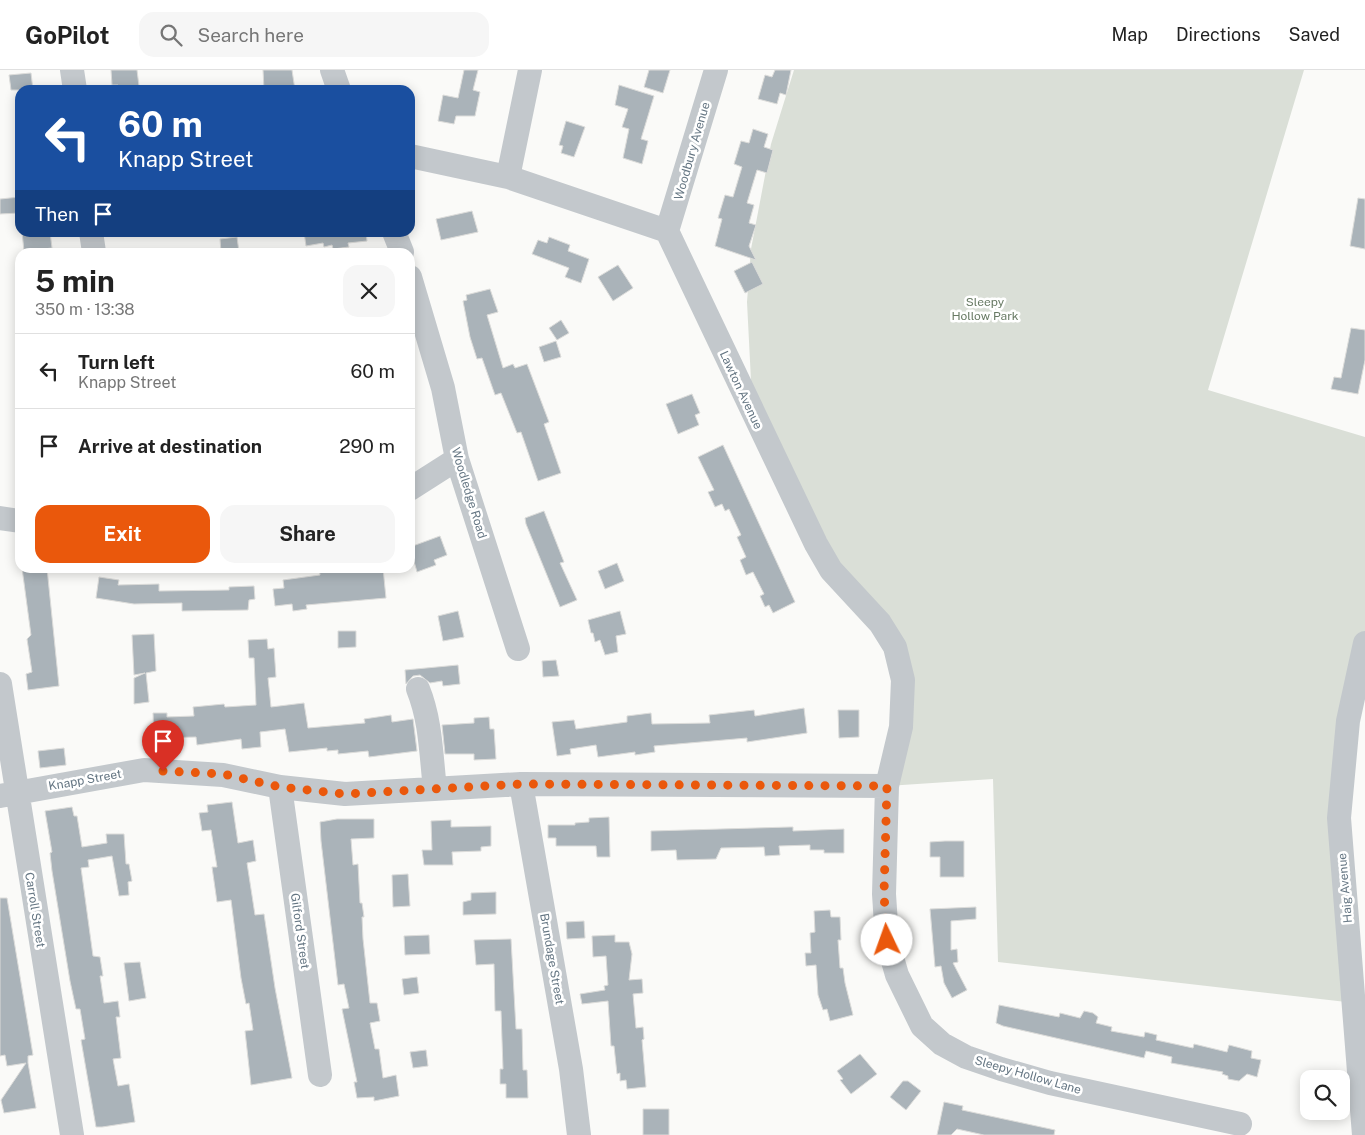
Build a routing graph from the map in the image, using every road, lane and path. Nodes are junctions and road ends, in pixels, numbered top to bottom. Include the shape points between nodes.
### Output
1 (72, 70) edge
2 (332, 70) edge
3 (530, 70) edge
4 (716, 70) edge
5 (74, 85) edge
6 (337, 85) edge
7 (415, 157) edge
8 (508, 177) junction
9 (667, 231) junction
10 (415, 294) edge
11 (457, 459) junction
12 (415, 486) edge
13 (0, 518) edge
14 (15, 520) edge
15 (1365, 643) edge
16 (518, 649) dead end
17 (0, 684) edge
18 (418, 689) dead end
19 (521, 784) junction
20 (887, 786) junction
21 (280, 787) junction
22 (435, 789) junction
23 (8, 794) edge
24 (320, 1075) dead end
25 (1240, 1124) dead end
26 (72, 1135) edge
27 (579, 1135) edge
28 (1364, 1135) edge

1 - 5 street
2 - 6 street
3 - 8 street
4 - 9 street, Woodbury Avenue
7 - 8 street
8 - 9 street
9 - 20 street, Lawton Avenue via 830,570 880,623 895,647 903,680 901,727
10 - 11 street, Woodledge Road via 443,388
11 - 12 street
11 - 16 street, Woodledge Road
13 - 14 street
15 - 28 street, Haig Avenue via 1348,721 1339,818
17 - 23 street, Carroll Street
18 - 22 street via 430,731
19 - 20 street, Knapp Street
19 - 22 street, Knapp Street
19 - 27 street, Brundage Street via 565,1033
20 - 25 street, Sleepy Hollow Lane via 884,894 887,940 897,975 922,1026 942,1044 966,1057 1050,1083
21 - 22 street, Knapp Street via 345,794
21 - 23 street, Knapp Street via 223,774 144,770
21 - 24 street, Gilford Street
23 - 26 street, Carroll Street

